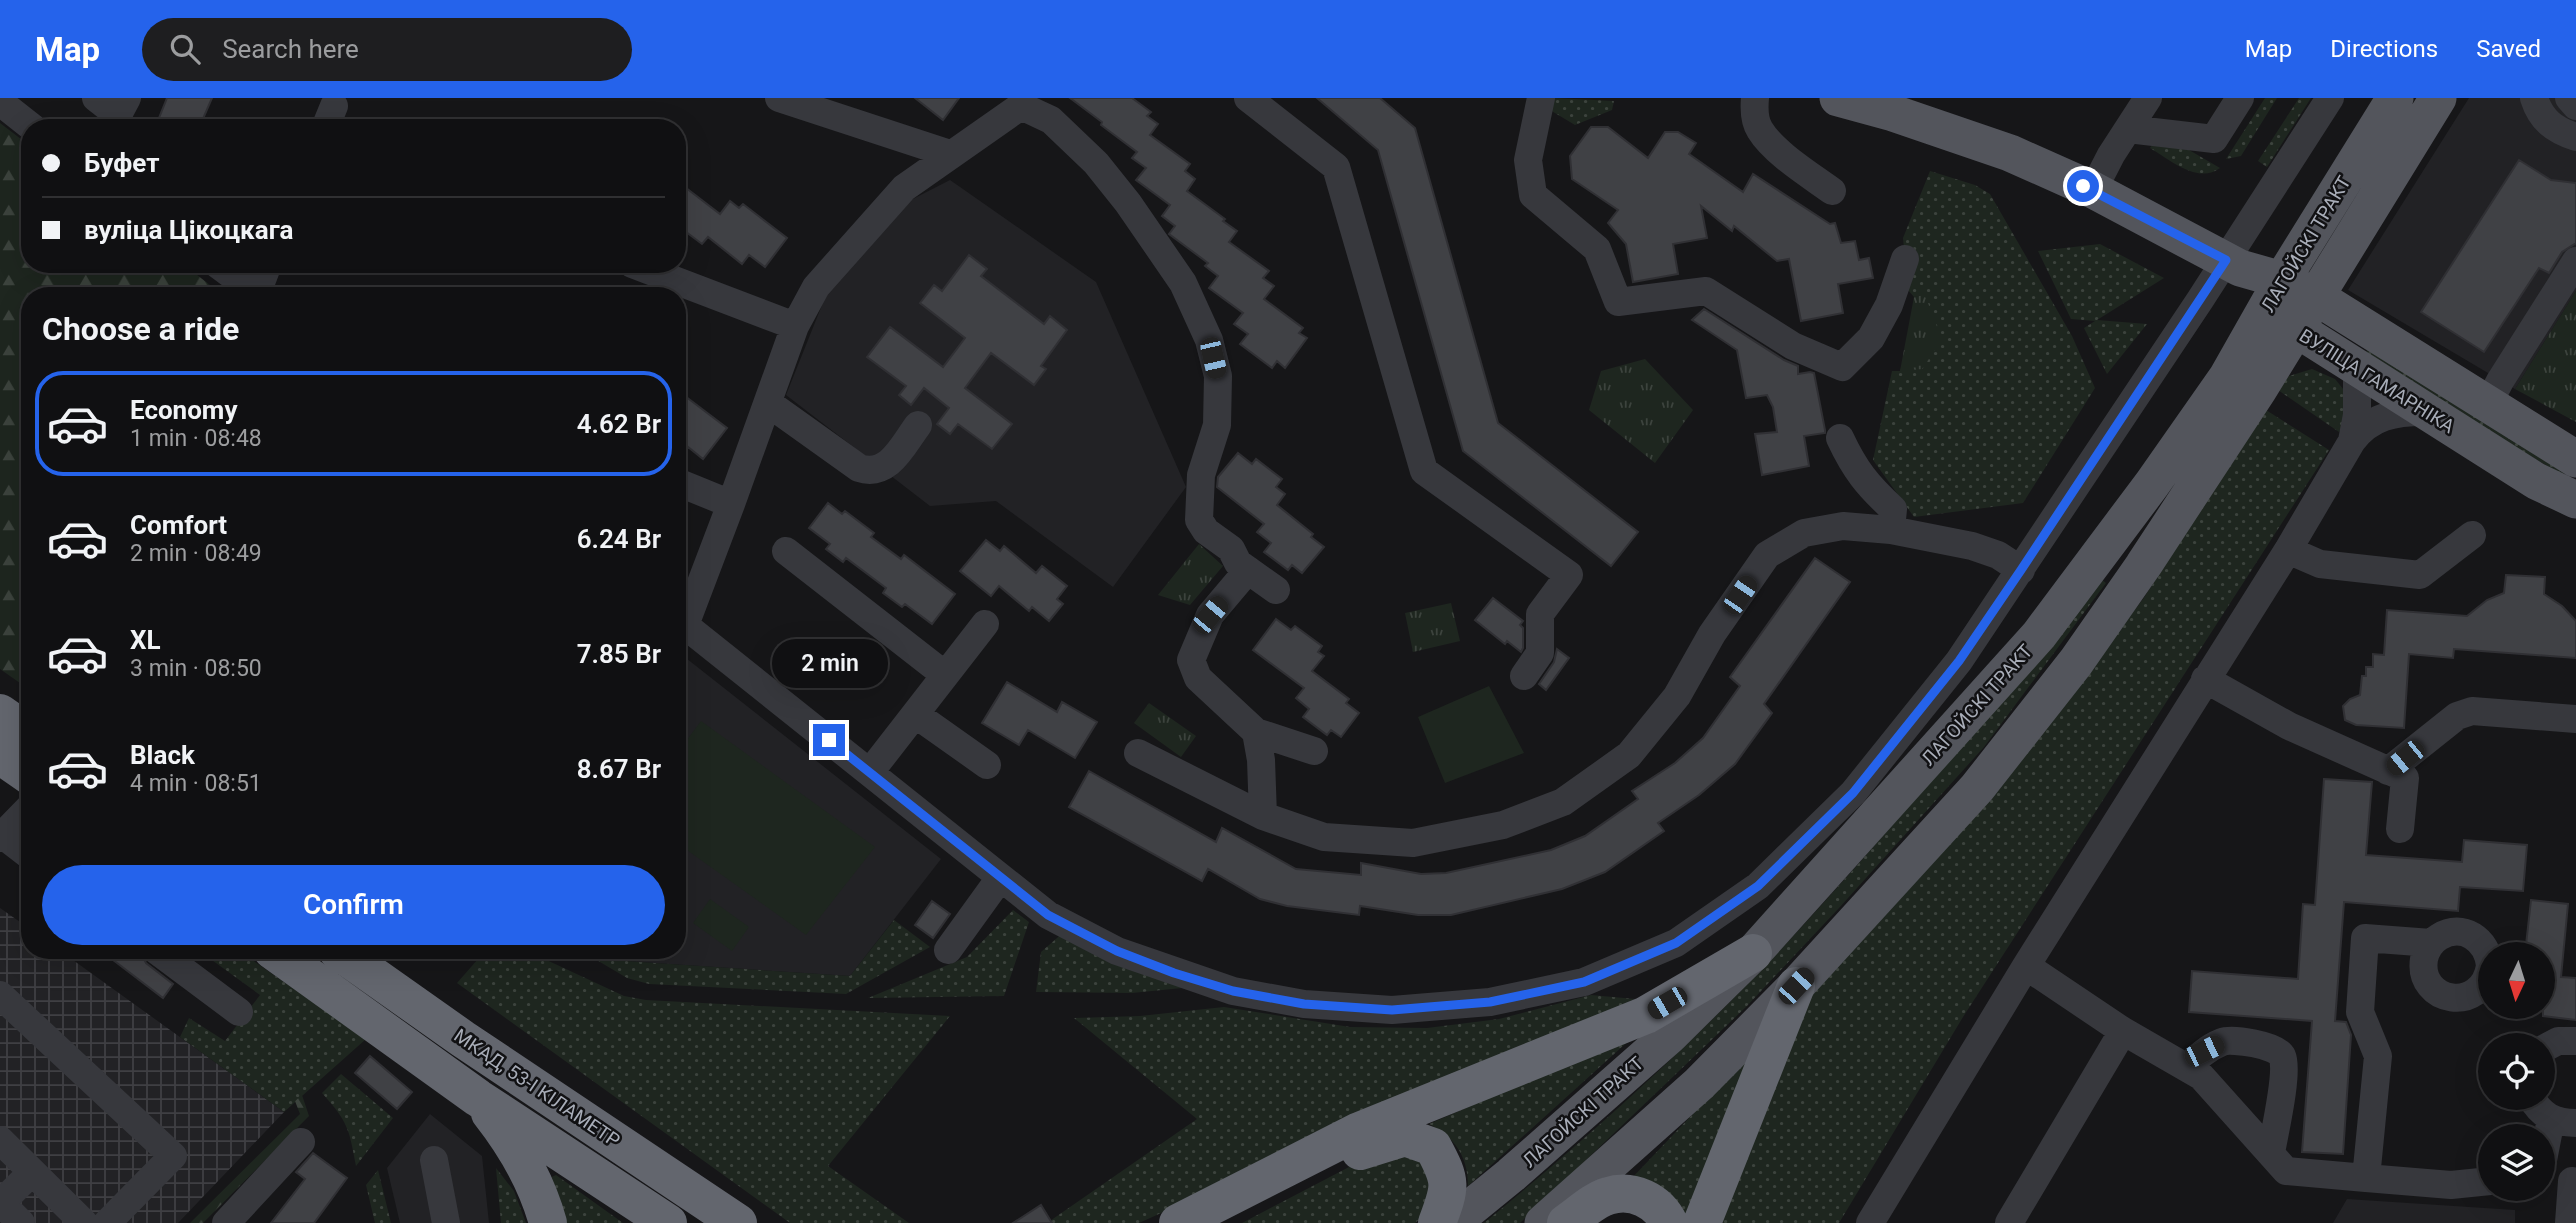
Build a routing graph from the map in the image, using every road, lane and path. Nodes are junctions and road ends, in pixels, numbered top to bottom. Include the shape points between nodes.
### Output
1 (96, 98) edge
2 (779, 98) edge
3 (1248, 98) edge
4 (1541, 98) edge
5 (1755, 98) edge
6 (1838, 98) edge
7 (2148, 98) edge
8 (2240, 98) edge
9 (2330, 98) edge
10 (2395, 98) edge
11 (2438, 98) edge
12 (2534, 98) edge
13 (2569, 98) edge
14 (0, 102) edge
15 (2576, 106) edge
16 (119, 114) edge
17 (22, 119) edge
18 (2128, 129) junction
19 (2576, 137) edge
20 (950, 154) junction
21 (2093, 190) junction
22 (1832, 191) dead end
23 (1905, 258) dead end
24 (2576, 261) edge
25 (2233, 264) junction
26 (229, 273) edge
27 (656, 273) edge
28 (247, 287) edge
29 (2274, 295) junction
30 (2315, 296) junction
31 (795, 326) junction
32 (2296, 330) junction
33 (2357, 369) junction
34 (768, 403) junction
35 (2488, 404) junction
36 (2424, 412) junction
37 (918, 425) dead end
38 (1840, 438) dead end
39 (2352, 440) junction
40 (2572, 475) edge
41 (686, 486) edge
42 (732, 505) junction
43 (1891, 530) junction
44 (2472, 535) dead end
45 (2288, 550) junction
46 (786, 551) dead end
47 (1248, 570) junction
48 (2021, 570) junction
49 (1276, 590) dead end
50 (686, 611) edge
51 (985, 624) dead end
52 (686, 626) edge
53 (945, 675) junction
54 (1524, 676) dead end
55 (2207, 677) junction
56 (0, 713) edge
57 (915, 714) junction
58 (2576, 719) edge
59 (21, 728) edge
60 (1256, 732) junction
61 (1314, 751) dead end
62 (1138, 753) dead end
63 (0, 755) edge
64 (987, 765) dead end
65 (21, 770) edge
66 (2388, 771) junction
67 (870, 772) junction
68 (21, 816) edge
69 (1263, 816) junction
70 (2400, 829) dead end
71 (1, 837) edge
72 (21, 850) edge
73 (1000, 878) junction
74 (2479, 942) edge
75 (2431, 943) junction
76 (948, 950) dead end
77 (1753, 953) junction
78 (168, 959) edge
79 (285, 959) edge
80 (350, 959) edge
81 (2026, 966) junction
82 (1796, 986) junction
83 (2478, 991) edge
84 (0, 995) edge
85 (239, 1013) dead end
86 (2123, 1031) junction
87 (2576, 1041) edge
88 (2555, 1043) edge
89 (2187, 1068) junction
90 (478, 1098) junction
91 (2538, 1110) edge
92 (2563, 1121) edge
93 (2555, 1137) edge
94 (0, 1140) edge
95 (301, 1142) dead end
96 (2271, 1153) junction
97 (434, 1160) dead end
98 (32, 1172) junction
99 (2366, 1178) junction
100 (2555, 1180) edge
101 (2574, 1181) edge
102 (2478, 1182) edge
103 (0, 1203) edge
104 (548, 1222) edge
105 (21, 1223) edge
106 (84, 1223) edge
107 (107, 1223) edge
108 (226, 1223) edge
109 (446, 1223) edge
110 (668, 1223) edge
111 (738, 1223) edge
112 (1178, 1223) edge
113 (1222, 1223) edge
114 (1437, 1223) edge
115 (1452, 1223) edge
116 (1543, 1223) edge
117 (1566, 1223) edge
118 (1669, 1223) edge
119 (1702, 1223) edge
120 (1870, 1223) edge
121 (2009, 1223) edge
122 (2570, 1223) edge

1 - 16 street
2 - 20 street
3 - 54 street via 1336,167 1424,471 1569,575 1540,614 1540,653
4 - 23 street via 1528,160 1533,195 1597,249 1618,302 1706,291 1793,346 1842,367 1871,338 1889,305
5 - 22 street via 1759,130 1787,159
6 - 21 main road via 2010,153
7 - 18 street
8 - 18 street via 2214,139
9 - 25 street
10 - 29 main road, ЛАГОЙСКІ ТРАКТ
11 - 30 main road, ЛАГОЙСКІ ТРАКТ
12 - 19 street via 2550,126
13 - 15 street
14 - 17 street
18 - 21 street
20 - 31 street via 904,188 816,287
20 - 47 street via 1021,106 1051,120 1096,163 1128,203 1183,283 1209,340 1218,376 1217,425 1201,475 1199,520
21 - 25 main road
24 - 35 street
25 - 29 main road, ВУЛІЦА ГАМАРНІКА via 2254,294
25 - 48 street
26 - 28 street
27 - 31 street
29 - 30 main road, ВУЛІЦА ГАМАРНІКА
29 - 32 main road, ВУЛІЦА ГАМАРНІКА
29 - 77 main road, ЛАГОЙСКІ ТРАКТ via 2227,377 2039,635
30 - 32 main road, ЛАГОЙСКІ ТРАКТ
30 - 35 main road, ВУЛІЦА ГАМАРНІКА
31 - 34 street
32 - 33 main road, ВУЛІЦА ГАМАРНІКА
32 - 82 main road, ЛАГОЙСКІ ТРАКТ via 2076,662 1977,788
33 - 36 main road, ВУЛІЦА ГАМАРНІКА
33 - 39 street via 2358,407
34 - 37 street via 869,472 890,463
34 - 42 street
35 - 40 main road, ВУЛІЦА ГАМАРНІКА
36 - 39 street via 2382,416
36 - 40 main road, ВУЛІЦА ГАМАРНІКА
38 - 43 street via 1854,468 1893,509
39 - 45 street
41 - 42 street
42 - 50 street
43 - 48 street via 1972,546
43 - 69 street via 1843,526 1804,533 1767,555 1712,634 1677,696 1629,755 1563,802 1503,825 1413,844 1324,836
44 - 45 street via 2420,575 2320,564
45 - 55 street
46 - 53 street
47 - 49 street
47 - 60 street via 1210,615 1191,660 1198,678
48 - 73 street via 1959,661 1853,793 1758,886 1676,943 1584,982 1490,1002 1392,1010 1280,1000 1233,991 1117,951 1048,915
51 - 53 street
52 - 67 street
53 - 57 street
55 - 66 street via 2289,726
55 - 81 street
56 - 59 highway
57 - 64 street
57 - 67 street
58 - 66 street via 2472,710 2456,716
60 - 61 street
60 - 69 street
62 - 69 street
63 - 65 highway
66 - 70 street via 2404,778
67 - 73 street
68 - 71 street
71 - 72 street
73 - 76 street
74 - 75 street via 2468,933 2448,933
75 - 83 street via 2423,963 2429,983 2455,998
75 - 99 street via 2365,938 2360,1012 2378,1056
77 - 112 highway via 1646,1015 1359,1131
77 - 115 main road, ЛАГОЙСКІ ТРАКТ via 1670,1035
78 - 85 street
79 - 90 highway, МКАД, 53-І КІЛАМЕТР
80 - 111 highway, МКАД, 53-І КІЛАМЕТР
81 - 86 street
81 - 120 street
82 - 116 main road, ЛАГОЙСКІ ТРАКТ via 1699,1084
82 - 119 highway
84 - 107 street via 173,1156
86 - 89 street
86 - 121 street
87 - 88 street
89 - 96 street via 2201,1076
89 - 96 street via 2204,1051 2225,1041 2259,1044 2283,1057
90 - 104 highway via 519,1156
90 - 110 highway, МКАД, 53-І КІЛАМЕТР
91 - 92 street
92 - 93 street
94 - 98 street
95 - 108 street
96 - 99 street via 2286,1171
97 - 109 street
98 - 103 street
98 - 106 street
99 - 102 street via 2451,1185
100 - 101 street
101 - 122 street
103 - 105 street
113 - 114 highway via 1368,1147 1405,1137 1433,1147 1448,1174 1447,1199
117 - 118 highway via 1607,1196 1626,1193 1644,1197 1662,1210

